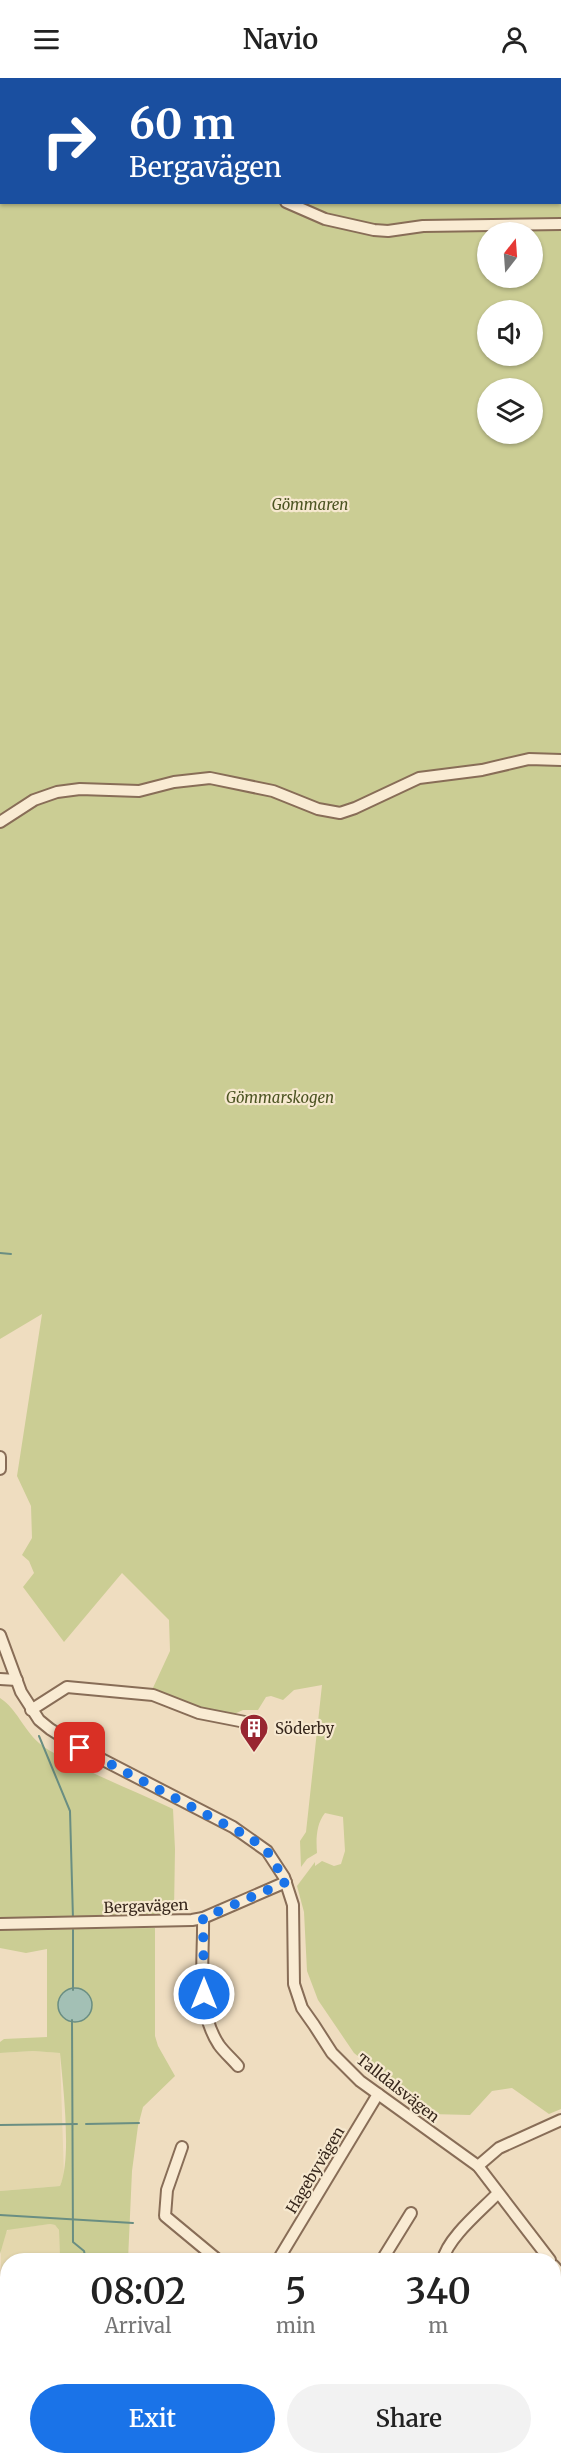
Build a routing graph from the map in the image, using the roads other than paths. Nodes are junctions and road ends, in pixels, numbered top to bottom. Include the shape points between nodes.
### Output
1 (291, 204) edge
2 (561, 224) edge
3 (561, 760) edge
4 (0, 822) edge
5 (0, 1457) edge
6 (0, 1469) edge
7 (0, 1635) edge
8 (0, 1679) edge
9 (17, 1680) junction
10 (32, 1710) junction
11 (245, 1722) dead end
12 (286, 1882) junction
13 (203, 1918) junction
14 (0, 1924) edge
15 (238, 2066) dead end
16 (378, 2094) junction
17 (561, 2120) edge
18 (182, 2147) dead end
19 (478, 2166) junction
20 (498, 2193) junction
21 (411, 2213) dead end
22 (200, 2253) edge
23 (282, 2253) edge
24 (386, 2253) edge
25 (446, 2253) edge
26 (545, 2253) edge

1 - 2 street via 325,219 374,230
3 - 4 street via 529,759 419,778 340,813 318,809 273,791 210,778 139,791 57,792 34,800
5 - 6 street
7 - 9 street, Talldalsvägen
8 - 9 street
9 - 10 street, Talldalsvägen
10 - 11 street via 67,1687 153,1695 199,1713
10 - 12 street, Talldalsvägen via 71,1743 249,1837 267,1851
12 - 13 street, Bergavägen
12 - 16 street, Talldalsvägen via 294,1913 293,1976 299,2000 333,2053
13 - 14 street, Bergavägen
13 - 15 street via 206,2017 219,2045
16 - 19 street, Talldalsvägen
16 - 23 street, Hagebyvägen
17 - 19 street via 516,2145 499,2148
18 - 22 street via 166,2190 164,2211 167,2220 182,2229
19 - 20 street, Talldalsvägen
20 - 25 street
20 - 26 street, Talldalsvägen
21 - 24 street

